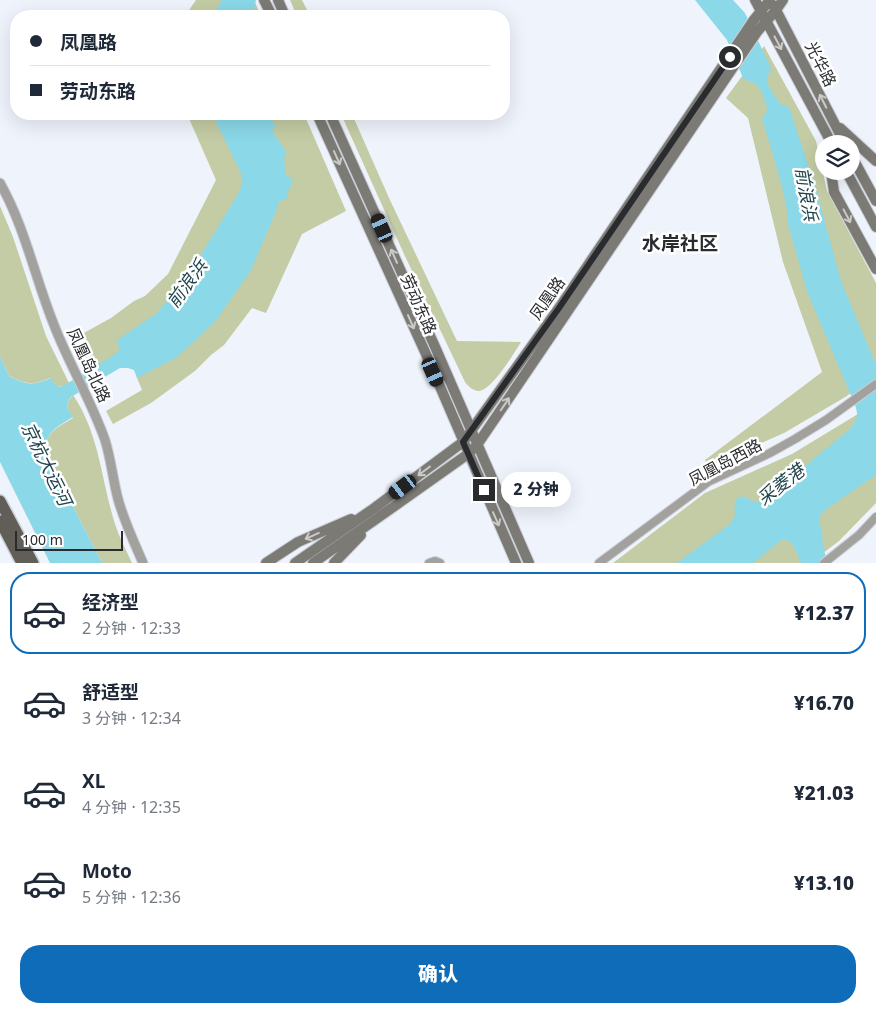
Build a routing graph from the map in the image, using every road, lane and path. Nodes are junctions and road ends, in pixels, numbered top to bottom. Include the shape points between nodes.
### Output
1 (755, 0) edge
2 (769, 0) edge
3 (783, 0) edge
4 (776, 10) junction
5 (761, 11) junction
6 (767, 21) junction
7 (320, 120) edge
8 (333, 120) edge
9 (834, 123) junction
10 (825, 135) edge
11 (840, 135) edge
12 (876, 161) edge
13 (860, 172) edge
14 (832, 180) edge
15 (851, 180) edge
16 (0, 183) edge
17 (876, 202) edge
18 (876, 227) edge
19 (876, 269) edge
20 (876, 384) edge
21 (472, 431) junction
22 (463, 442) junction
23 (478, 445) junction
24 (468, 454) junction
25 (0, 500) edge
26 (376, 513) junction
27 (876, 517) edge
28 (0, 521) edge
29 (22, 563) edge
30 (33, 563) edge
31 (143, 563) edge
32 (266, 563) edge
33 (295, 563) edge
34 (313, 563) edge
35 (334, 563) edge
36 (429, 563) edge
37 (440, 563) edge
38 (516, 563) edge
39 (529, 563) edge
40 (599, 563) edge
41 (824, 563) edge

1 - 5 main road, 光华路
2 - 4 main road, 光华路
2 - 5 main road, 凤凰路
3 - 4 main road, 凤凰路
4 - 6 main road, 凤凰路
9 -> 4 main road, 光华路
5 - 6 main road, 光华路
5 - 21 main road, 凤凰路
6 -> 10 main road, 光华路
23 -> 6 main road, 凤凰路
7 -> 22 main road, 劳动东路
21 -> 8 main road, 劳动东路
9 - 11 main road, 光华路
9 - 12 main road
13 - 17 main road
14 -> 19 main road via 834,192
15 - 18 main road
16 - 31 street, 凤凰岛北路 via 24,238 54,326 105,440 124,520
20 - 40 street, 凤凰岛西路 via 826,420 770,453 708,482
21 - 22 main road, 凤凰路
21 - 23 main road, 劳动东路
22 - 24 main road, 劳动东路
22 -> 26 main road, 凤凰路
23 - 24 main road, 凤凰路
23 - 39 main road, 劳动东路
24 - 26 main road, 凤凰路
24 -> 38 main road, 劳动东路
25 - 30 main road
26 -> 32 main road via 298,542
26 - 33 main road, 凤凰路
26 - 34 main road, 凤凰路
26 - 35 main road
27 - 41 street
28 - 29 main road
36 - 37 street

